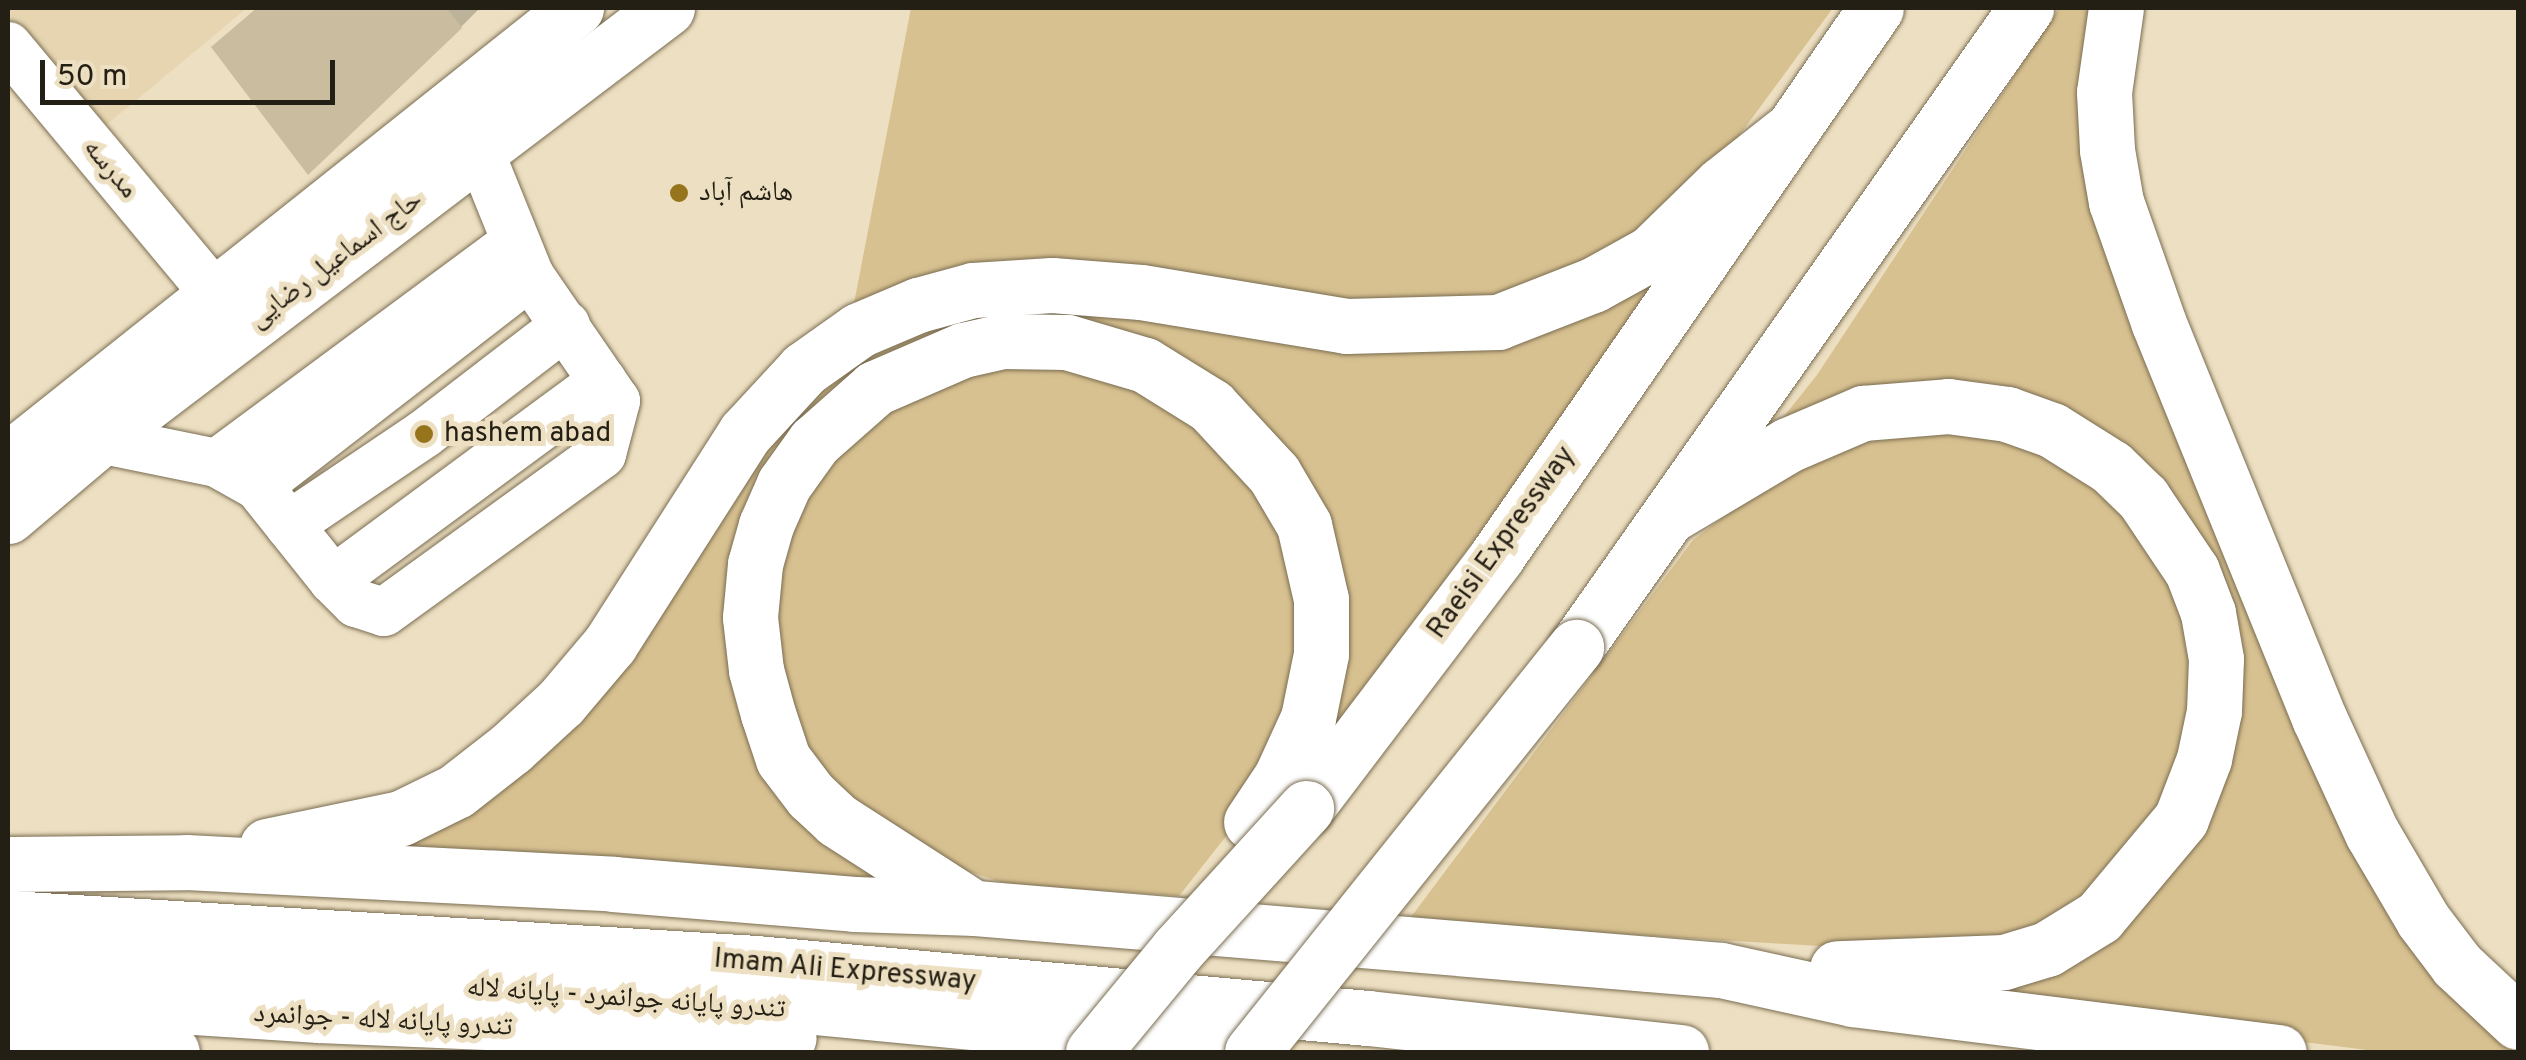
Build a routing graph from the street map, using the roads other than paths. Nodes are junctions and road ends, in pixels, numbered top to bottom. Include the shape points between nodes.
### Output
1 (576, 8) edge
2 (667, 8) edge
3 (1876, 8) edge
4 (2026, 8) edge
5 (2116, 8) edge
6 (8, 46) edge
7 (1788, 132) junction
8 (480, 152) junction
9 (522, 259) junction
10 (213, 292) junction
11 (566, 325) junction
12 (98, 439) junction
13 (8, 460) edge
14 (238, 474) junction
15 (1674, 513) junction
16 (8, 516) edge
17 (290, 525) junction
18 (186, 862) junction
19 (8, 864) edge
20 (975, 908) junction
21 (8, 918) edge
22 (1177, 950) junction
23 (8, 966) edge
24 (1720, 970) junction
25 (8, 999) edge
26 (2518, 1022) edge
27 (8, 1045) edge
28 (172, 1052) edge
29 (937, 1052) edge
30 (1093, 1052) edge
31 (1243, 1052) edge
32 (1252, 1052) edge
33 (1681, 1052) edge
34 (2279, 1052) edge

1 - 10 main road, حاج اسماعیل رضایی
2 - 8 main road, حاج اسماعیل رضایی
3 - 7 main road, Raeisi Expressway
4 - 15 main road
5 - 26 main road via 2104,92 2108,150 2116,202 2159,324 2372,833 2446,950
6 - 10 street, مدرسه
7 - 18 main road via 1650,253 1498,322 1346,326 1141,292 1052,285 973,290 859,330 804,370 745,433 610,644 511,748 456,790 401,818
7 - 22 main road, Raeisi Expressway, bridge via 1497,556 1306,808
8 - 9 street
8 - 12 main road, حاج اسماعیل رضایی
9 - 11 street
9 - 14 street
10 - 13 main road, حاج اسماعیل رضایی
11 - 17 street
11 - 17 street via 616,401 602,454 384,612 356,603
12 - 14 street
12 - 16 main road, حاج اسماعیل رضایی
14 - 17 street
15 - 24 main road via 1788,446 1863,413 1948,406 2007,414 2052,430 2112,467 2143,498 2192,571 2216,659 2207,743 2181,818 2099,917 2047,949 2004,962
15 - 32 main road, bridge via 1576,647
18 - 19 main road
18 - 20 main road
20 - 22 main road, bridge via 837,820 784,759 756,670 750,618 756,564 784,484 814,442 875,388 962,350 1003,341 1067,342 1145,365 1211,406 1274,474 1304,525 1321,599 1321,654 1308,718 1281,777
20 - 24 main road
21 - 33 main road, Imam Ali Expressway via 738,962
22 - 30 main road, Raeisi Expressway, bridge
23 - 31 street, تندرو پایانه جوانمرد - پایانه لاله via 660,996
24 - 34 main road via 1853,998
25 - 29 street, تندرو پایانه لاله - جوانمرد
27 - 28 main road

